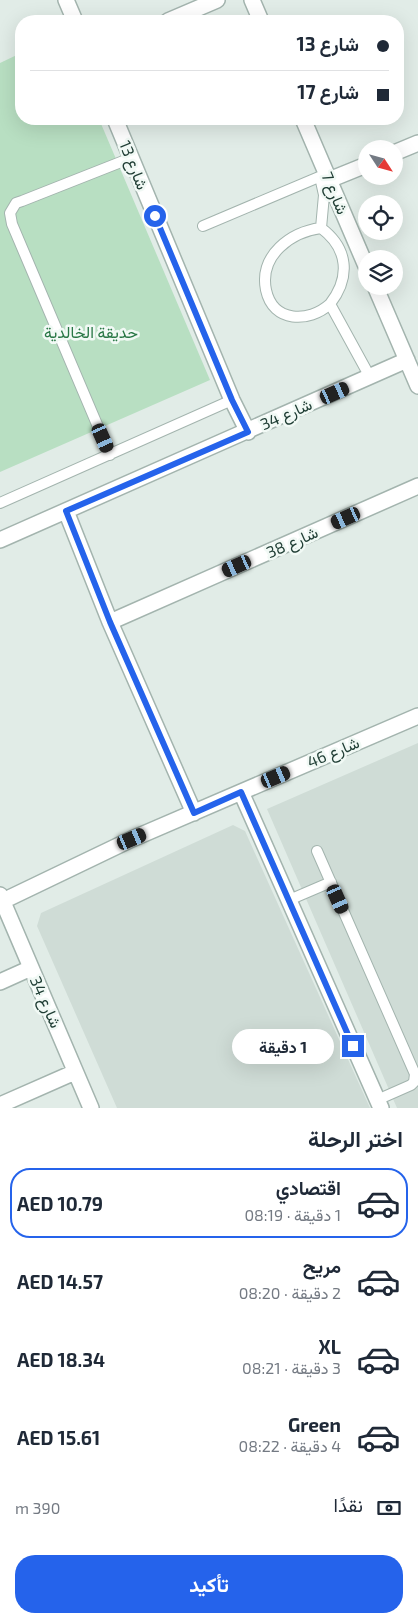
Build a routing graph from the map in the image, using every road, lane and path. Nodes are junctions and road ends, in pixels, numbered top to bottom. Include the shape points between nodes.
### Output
1 (66, 0) edge
2 (217, 0) edge
3 (252, 0) edge
4 (72, 15) edge
5 (182, 15) edge
6 (258, 15) edge
7 (117, 125) edge
8 (305, 125) edge
9 (418, 143) edge
10 (403, 149) edge
11 (130, 158) junction
12 (358, 167) edge
13 (325, 177) junction
14 (203, 226) dead end
15 (321, 228) junction
16 (359, 250) edge
17 (379, 295) edge
18 (330, 304) junction
19 (407, 360) junction
20 (370, 377) junction
21 (418, 386) edge
22 (232, 400) junction
23 (248, 432) junction
24 (110, 455) junction
25 (418, 486) edge
26 (0, 503) edge
27 (66, 511) junction
28 (0, 540) edge
29 (110, 622) junction
30 (418, 716) edge
31 (241, 792) junction
32 (194, 813) junction
33 (317, 851) dead end
34 (330, 882) junction
35 (1, 898) edge
36 (289, 900) junction
37 (31, 968) junction
38 (0, 982) edge
39 (75, 1072) junction
40 (379, 1104) edge
41 (0, 1105) edge
42 (91, 1108) edge

1 - 4 street
2 - 5 street
3 - 6 street
7 - 11 street, شارع 13
8 - 13 street, شارع 7
9 - 10 street
11 - 22 street, شارع 13
11 - 24 lane via 22,200 10,213
12 - 13 street
13 - 14 lane
13 - 15 lane
13 - 16 street, شارع 7
15 - 18 lane via 335,241 343,259 340,288
15 - 18 lane via 294,235 282,244 268,268 266,291 279,311 290,316 307,317
17 - 19 street
18 - 20 lane
19 - 20 street, شارع 34
19 - 21 street
20 - 23 street, شارع 34
22 - 23 street, شارع 13
22 - 24 lane
23 - 27 street, شارع 34
24 - 26 lane
25 - 29 street, شارع 38
27 - 28 street, شارع 34
27 - 29 street
29 - 32 street
30 - 31 street, شارع 46
31 - 32 street, شارع 46
31 - 36 street
32 - 35 street, شارع 46
33 - 34 lane
34 - 36 lane
34 - 40 lane via 415,1074 411,1085
35 - 37 street, شارع 34
36 - 40 street
37 - 38 street
37 - 39 street, شارع 34
39 - 41 street
39 - 42 street, شارع 34

